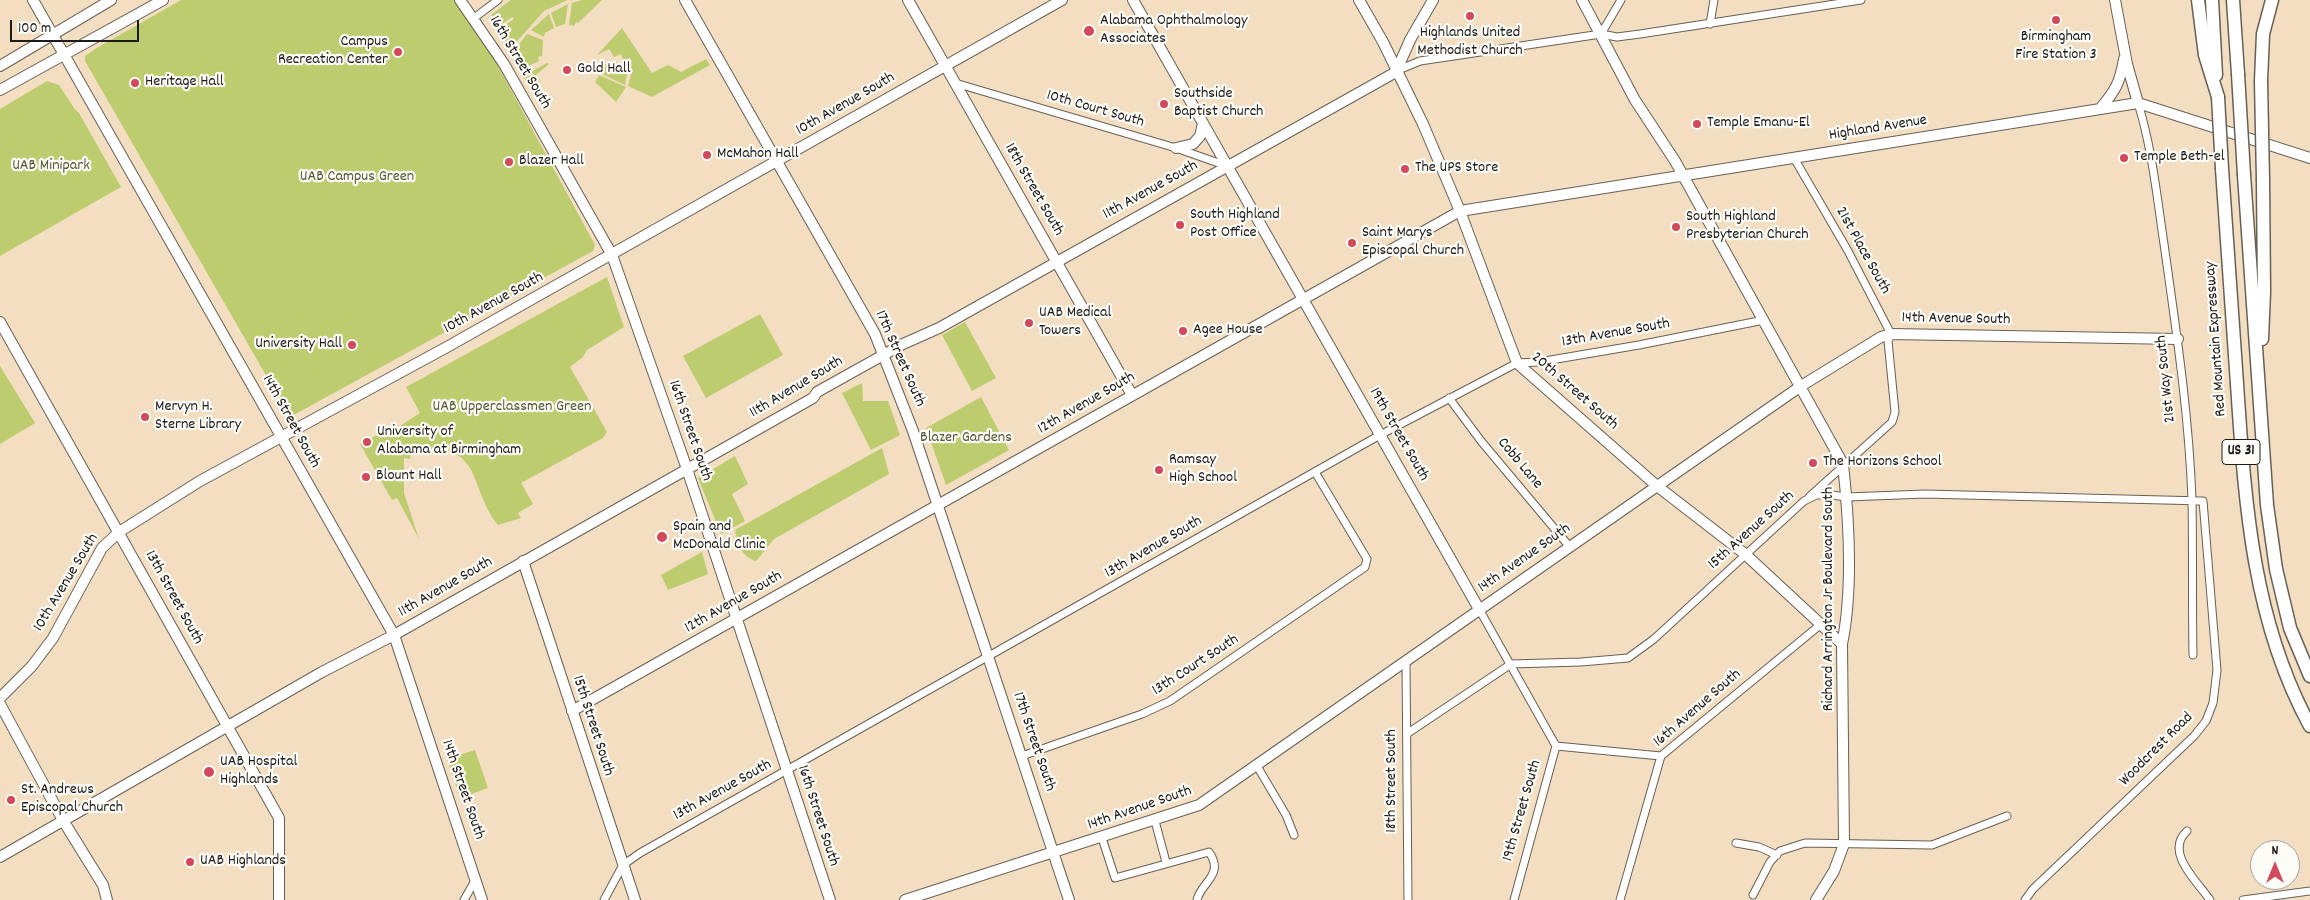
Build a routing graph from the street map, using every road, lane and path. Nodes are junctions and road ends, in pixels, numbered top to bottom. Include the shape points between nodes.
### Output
1 (33, 0) edge
2 (111, 0) edge
3 (163, 0) edge
4 (460, 0) edge
5 (498, 0) edge
6 (685, 0) edge
7 (908, 0) edge
8 (1062, 0) edge
9 (1133, 0) edge
10 (1358, 0) edge
11 (1433, 0) edge
12 (1582, 0) edge
13 (1622, 0) edge
14 (1714, 0) edge
15 (1861, 0) edge
16 (2115, 0) edge
17 (2198, 0) edge
18 (2212, 0) edge
19 (2232, 0) edge
20 (2274, 2) edge
21 (474, 18) junction
22 (1710, 24) junction
23 (1601, 34) junction
24 (54, 36) junction
25 (63, 53) junction
26 (2124, 53) junction
27 (945, 65) junction
28 (0, 66) edge
29 (2212, 66) junction
30 (1396, 72) junction
31 (955, 83) junction
32 (0, 90) edge
33 (2138, 103) junction
34 (2100, 109) junction
35 (1203, 123) junction
36 (1176, 148) junction
37 (1794, 158) junction
38 (2310, 158) edge
39 (777, 162) junction
40 (1228, 166) junction
41 (1682, 176) junction
42 (1460, 211) junction
43 (612, 255) junction
44 (1057, 262) junction
45 (1303, 299) junction
46 (1764, 320) junction
47 (0, 322) edge
48 (1890, 334) junction
49 (2178, 339) junction
50 (884, 355) junction
51 (1517, 363) junction
52 (1801, 386) junction
53 (1132, 395) junction
54 (1449, 398) junction
55 (2259, 402) junction
56 (1380, 435) junction
57 (281, 436) junction
58 (1843, 464) junction
59 (687, 469) junction
60 (1315, 472) junction
61 (1657, 486) junction
62 (1847, 497) junction
63 (2192, 499) junction
64 (1804, 501) junction
65 (938, 506) junction
66 (119, 532) junction
67 (1569, 546) junction
68 (1745, 554) junction
69 (523, 561) junction
70 (1479, 609) junction
71 (736, 618) junction
72 (1820, 625) junction
73 (394, 635) junction
74 (1842, 644) junction
75 (2192, 655) dead end
76 (988, 658) junction
77 (1406, 662) junction
78 (1511, 664) junction
79 (2310, 676) edge
80 (0, 698) edge
81 (0, 704) edge
82 (572, 712) junction
83 (228, 726) junction
84 (2310, 726) edge
85 (1408, 733) junction
86 (1556, 746) junction
87 (1022, 756) junction
88 (1661, 756) junction
89 (1257, 766) junction
90 (787, 771) junction
91 (2007, 816) dead end
92 (1155, 821) junction
93 (64, 822) junction
94 (2187, 831) dead end
95 (1294, 835) dead end
96 (1102, 838) junction
97 (1736, 842) dead end
98 (1844, 844) junction
99 (1054, 853) junction
100 (1777, 855) junction
101 (0, 857) edge
102 (1166, 862) junction
103 (623, 865) junction
104 (476, 878) junction
105 (2310, 891) edge
106 (1753, 895) dead end
107 (107, 900) edge
108 (279, 900) edge
109 (464, 900) edge
110 (482, 900) edge
111 (604, 900) edge
112 (635, 900) edge
113 (830, 900) edge
114 (905, 900) edge
115 (1069, 900) edge
116 (1198, 900) edge
117 (1408, 900) edge
118 (1514, 900) edge
119 (1620, 900) edge
120 (1816, 900) edge
121 (2025, 900) edge
122 (2210, 900) edge
123 (2243, 900) edge

1 - 24 street, 14th Street South
2 - 24 street
3 - 25 street
4 - 21 street, 16th Street South
5 - 21 street
6 - 39 street, 17th Street South
7 - 27 street, 18th Street South
8 - 27 street, 10th Avenue South
9 - 35 street, 19th Street South
10 - 30 street, 20th Street South via 1383,42
11 - 30 street
12 - 23 street, Richard Arrington Jr Boulevard South
13 - 23 street
14 - 22 street
15 - 22 street, 11th Avenue South
16 - 26 street
17 - 29 highway
18 - 29 highway, Red Mountain Expressway / US 31
19 - 55 highway, US 31, bridge
20 - 55 highway, bridge via 2263,34 2261,81 2264,292
21 - 43 street, 16th Street South via 504,64
22 - 23 street, 11th Avenue South via 1617,37
23 - 30 street, 11th Avenue South via 1420,61
23 - 41 street, Richard Arrington Jr Boulevard South via 1635,100
24 - 25 street, 14th Street South
24 - 28 street
25 - 32 street
25 - 57 street, 14th Street South
26 - 33 street
26 - 34 street via 2115,91
27 - 31 street, 18th Street South
27 - 39 street, 10th Avenue South
29 - 84 highway, Red Mountain Expressway / US 31, bridge via 2218,97 2243,482 2257,579 2271,638
30 - 40 street, 11th Avenue South
30 - 42 street, 20th Street South via 1423,124
31 - 36 street, 10th Court South
31 - 44 street, 18th Street South
33 - 34 street, Highland Avenue
33 - 38 street
33 - 49 street, 21st Way South via 2146,127
34 - 37 street, Highland Avenue
35 - 36 street via 1194,144
35 - 40 street, 19th Street South
36 - 40 street, 10th Court South
37 - 41 street, Highland Avenue
37 - 48 street, 21st Place South via 1848,251
39 - 43 street, 10th Avenue South
39 - 50 street, 17th Street South
40 - 44 street, 11th Avenue South
40 - 45 street, 19th Street South
41 - 42 street, Highland Avenue
41 - 46 street, Richard Arrington Jr Boulevard South
42 - 45 street, 12th Avenue South
42 - 51 street, 20th Street South
43 - 57 street, 10th Avenue South
43 - 59 street, 16th Street South
44 - 50 street, 11th Avenue South
44 - 53 street, 18th Street South
45 - 53 street, 12th Avenue South
45 - 56 street, 19th Street South
46 - 51 street, 13th Avenue South via 1639,345
46 - 52 street, Richard Arrington Jr Boulevard South
47 - 66 street, 13th Street South
48 - 49 street, 14th Avenue South
48 - 52 street, 14th Avenue South
48 - 58 street, 21st Place South via 1895,412 1892,422
49 - 63 street, 21st Way South
50 - 59 street, 11th Avenue South
50 - 65 street, 17th Street South
51 - 54 street, 13th Avenue South
51 - 61 street, 20th Street South
52 - 58 street, Richard Arrington Jr Boulevard South
52 - 61 street, 14th Avenue South
53 - 65 street, 12th Avenue South
54 - 56 street, 13th Avenue South
54 - 67 street, Cobb Lane
55 - 79 highway, US 31 via 2276,569 2290,628
56 - 60 street, 13th Avenue South
56 - 70 street, 19th Street South
57 - 66 street, 10th Avenue South via 194,484
57 - 73 street, 14th Street South
58 - 62 street, Richard Arrington Jr Boulevard South
58 - 64 street, 21st Place South
59 - 69 street, 11th Avenue South
59 - 71 street, 16th Street South
60 - 76 street, 13th Avenue South
60 - 87 street, 13th Court South via 1367,564 1170,701
61 - 67 street, 14th Avenue South
61 - 68 street, 20th Street South
62 - 63 street, 15th Avenue South via 1925,494
62 - 64 street, 15th Avenue South via 1816,496
62 - 74 street, Richard Arrington Jr Boulevard South via 1846,626
63 - 75 street, 21st Way South
63 - 121 street, Woodcrest Road via 2204,501 2217,670 2213,704 2206,721
64 - 68 street, 15th Avenue South
65 - 71 street, 12th Avenue South
65 - 76 street, 17th Street South
66 - 80 street, 10th Avenue South via 102,548 53,638 32,666
66 - 83 street, 13th Street South
67 - 70 street, 14th Avenue South
68 - 72 street, 20th Street South
68 - 78 street, 15th Avenue South via 1654,639 1628,658
69 - 73 street, 11th Avenue South
69 - 82 street, 15th Street South
70 - 77 street, 14th Avenue South
70 - 78 street, 19th Street South
71 - 82 street, 12th Avenue South
71 - 90 street, 16th Street South
72 - 74 street, 20th Street South
72 - 88 street, 16th Avenue South
73 - 83 street, 11th Avenue South
73 - 104 street, 14th Street South
74 - 98 street, Richard Arrington Jr Boulevard South
76 - 87 street, 17th Street South
76 - 90 street, 13th Avenue South
77 - 85 street, 18th Street South
77 - 89 street, 14th Avenue South
78 - 85 street
78 - 86 street, 19th Street South
81 - 93 street
82 - 103 street, 15th Street South
83 - 93 street, 11th Avenue South
83 - 108 street, 13th Street South via 279,818
85 - 117 street, 18th Street South
86 - 88 street
86 - 118 street, 19th Street South
87 - 99 street, 17th Street South
88 - 119 street, 16th Avenue South
89 - 92 street, 14th Avenue South via 1199,805
89 - 95 street
90 - 103 street, 13th Avenue South
90 - 113 street, 16th Street South
91 - 98 street via 1932,845
92 - 96 street, 14th Avenue South
92 - 102 street
93 - 101 street, 11th Avenue South
93 - 107 street via 103,885
94 - 122 street via 2180,838 2181,860
96 - 99 street, 14th Avenue South
96 - 102 street via 1115,878
97 - 100 street
98 - 100 street via 1805,843
98 - 120 street, Richard Arrington Jr Boulevard South via 1834,871
99 - 114 street, 14th Avenue South
99 - 115 street, 17th Street South
100 - 106 street
102 - 116 street via 1209,852 1214,862 1213,874
103 - 111 street
103 - 112 street, 15th Street South
104 - 109 street
104 - 110 street, 14th Street South
105 - 123 street

